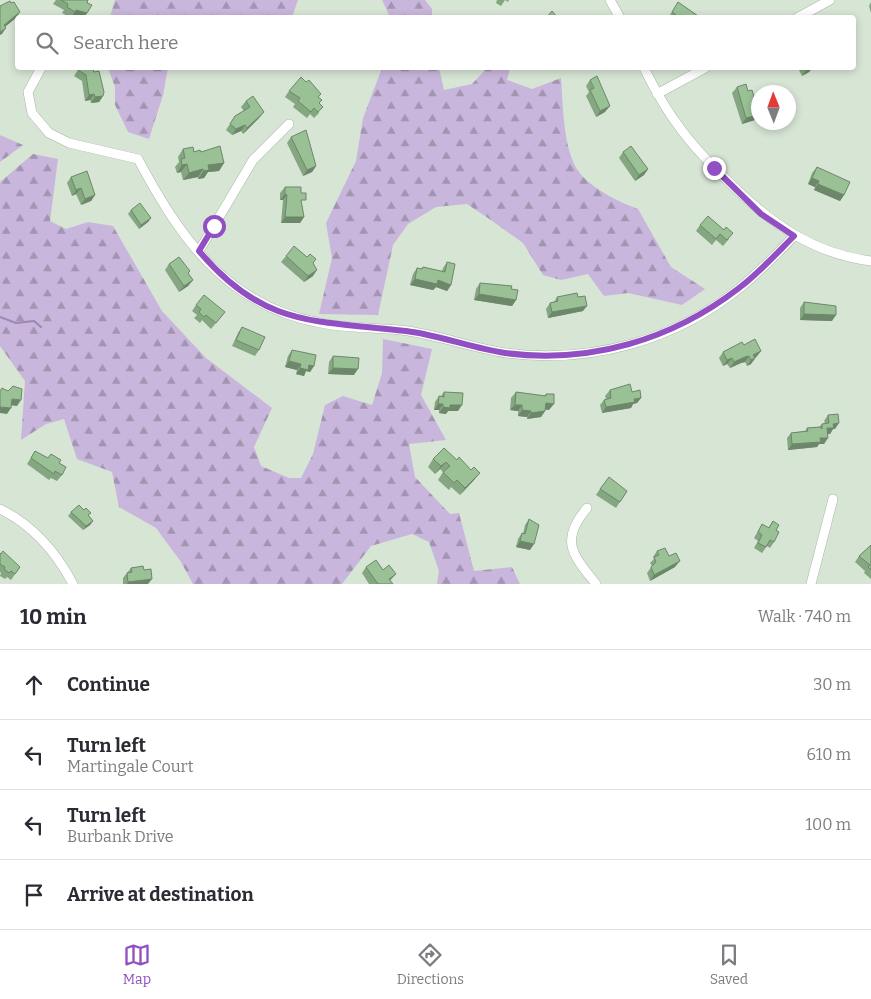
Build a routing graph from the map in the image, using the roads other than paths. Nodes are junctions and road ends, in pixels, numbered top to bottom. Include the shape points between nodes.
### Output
1 (610, 0) edge
2 (830, 0) edge
3 (618, 15) edge
4 (802, 15) edge
5 (40, 70) edge
6 (645, 70) edge
7 (701, 70) edge
8 (657, 94) junction
9 (289, 124) dead end
10 (794, 236) junction
11 (199, 251) junction
12 (871, 261) edge
13 (833, 499) dead end
14 (588, 508) dead end
15 (0, 509) edge
16 (73, 584) edge
17 (596, 584) edge
18 (811, 584) edge

1 - 3 street
2 - 4 street
5 - 11 street via 28,92 32,113 38,120 49,132 69,143 138,159 172,217
6 - 8 street
7 - 8 street
8 - 10 street via 686,138 709,163 761,214
9 - 11 street via 253,160
10 - 11 street via 739,288 680,326 623,347 558,356 504,352 408,331 296,318 242,294 220,276
10 - 12 street via 851,258
13 - 18 street
14 - 17 street via 573,530 572,544 574,557
15 - 16 street via 30,528 46,543

